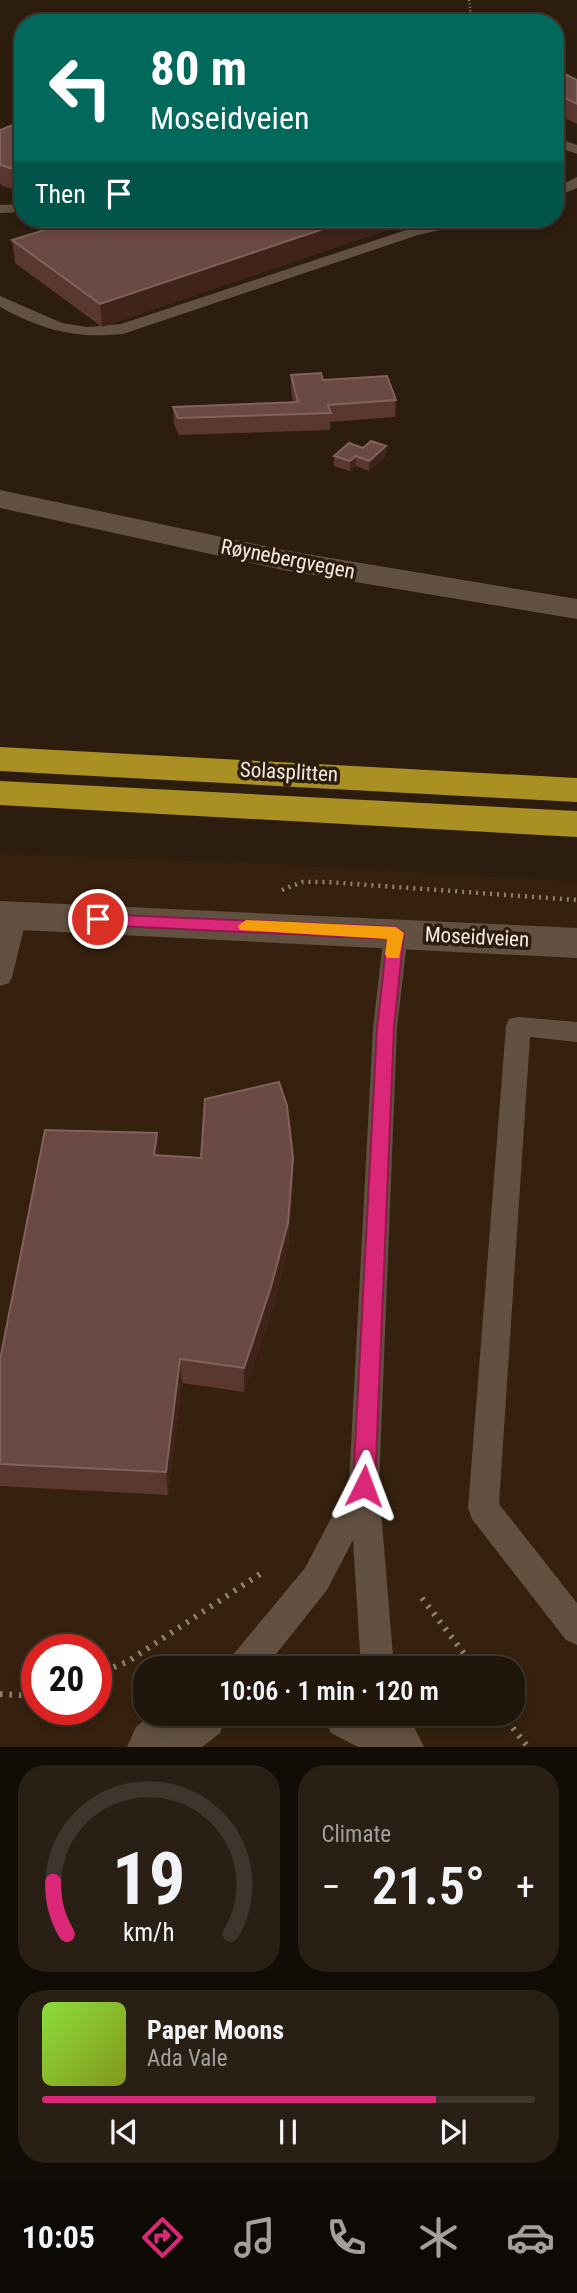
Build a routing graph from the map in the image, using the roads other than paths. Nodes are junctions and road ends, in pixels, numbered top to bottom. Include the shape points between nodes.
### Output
1 (431, 228) edge
2 (0, 301) edge
3 (0, 499) edge
4 (577, 609) edge
5 (0, 759) edge
6 (577, 790) edge
7 (0, 793) edge
8 (577, 824) edge
9 (8, 916) edge
10 (396, 933) junction
11 (577, 943) edge
12 (0, 977) edge
13 (577, 1032) edge
14 (364, 1486) junction
15 (577, 1629) edge
16 (254, 1656) edge
17 (377, 1656) edge
18 (183, 1726) edge
19 (156, 1747) edge

1 - 2 lane via 123,329 87,333 45,325
3 - 4 street, Røynebergvegen via 283,560
5 - 6 highway, Solasplitten
7 - 8 highway, Solasplitten
9 - 10 street, Moseidveien
9 - 12 lane
10 - 11 street, Moseidveien
10 - 14 lane via 385,1028
13 - 15 lane via 518,1027 483,1508
14 - 16 lane via 316,1579
14 - 17 lane
18 - 19 street

